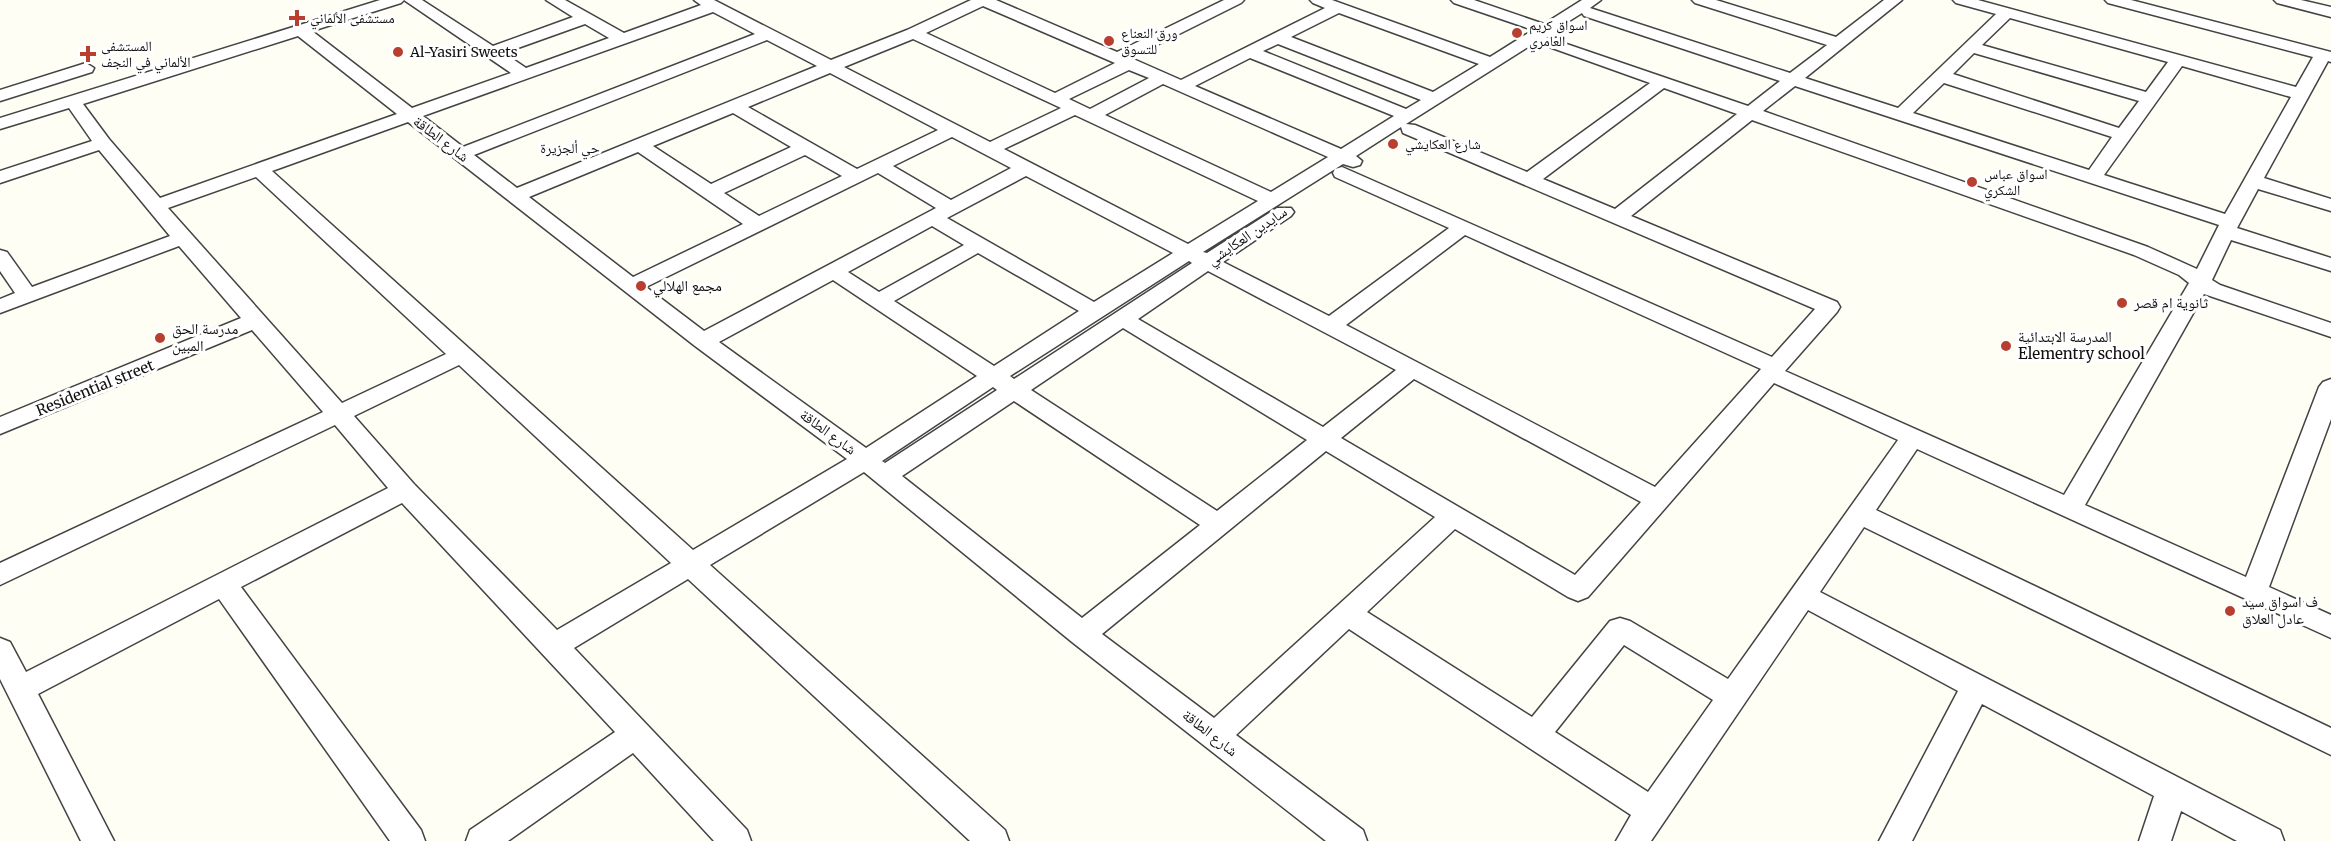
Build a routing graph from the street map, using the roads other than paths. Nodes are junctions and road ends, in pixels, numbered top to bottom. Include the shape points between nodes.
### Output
1 (375, 0) edge
2 (396, 0) edge
3 (412, 0) edge
4 (554, 0) edge
5 (1236, 0) edge
6 (1318, 0) edge
7 (1459, 0) edge
8 (1610, 0) edge
9 (1700, 0) edge
10 (1893, 0) edge
11 (1961, 0) edge
12 (2113, 0) edge
13 (2145, 0) edge
14 (2282, 0) edge
15 (708, 3) edge
16 (1761, 5) dead end
17 (1338, 7) junction
18 (1592, 7) edge
19 (2331, 12) edge
20 (2006, 13) junction
21 (1747, 15) junction
22 (586, 18) junction
23 (300, 30) junction
24 (913, 33) junction
25 (768, 34) junction
26 (1550, 35) junction
27 (1276, 37) junction
28 (623, 39) junction
29 (1838, 43) junction
30 (1971, 47) junction
31 (1248, 51) junction
32 (491, 52) junction
33 (2328, 53) edge
34 (1124, 60) junction
35 (2178, 60) junction
36 (829, 66) junction
37 (86, 68) dead end
38 (1486, 72) junction
39 (526, 75) junction
40 (1941, 76) junction
41 (1162, 78) junction
42 (1793, 79) junction
43 (1662, 82) junction
44 (1182, 86) junction
45 (2301, 94) junction
46 (0, 96) edge
47 (1056, 99) junction
48 (1434, 99) junction
49 (2150, 99) junction
50 (73, 102) junction
51 (732, 105) junction
52 (1084, 112) junction
53 (1749, 113) junction
54 (409, 114) junction
55 (1902, 114) junction
56 (0, 116) edge
57 (1408, 122) junction
58 (0, 124) edge
59 (952, 130) junction
60 (2123, 135) junction
61 (103, 143) junction
62 (638, 144) junction
63 (806, 147) junction
64 (990, 148) junction
65 (460, 154) junction
66 (1347, 164) junction
67 (878, 165) junction
68 (1026, 168) junction
69 (259, 169) junction
70 (855, 176) junction
71 (0, 177) edge
72 (2093, 177) junction
73 (1529, 180) junction
74 (2253, 181) junction
75 (712, 191) junction
76 (514, 196) junction
77 (1272, 200) junction
78 (2331, 205) edge
79 (156, 206) junction
80 (941, 213) junction
81 (1617, 217) junction
82 (758, 224) junction
83 (1463, 227) junction
84 (2228, 227) junction
85 (183, 238) junction
86 (978, 245) junction
87 (1188, 253) junction
88 (0, 256) edge
89 (1207, 263) junction
90 (2331, 266) edge
91 (833, 271) junction
92 (2200, 283) junction
93 (631, 286) junction
94 (27, 296) junction
95 (879, 301) junction
96 (0, 306) edge
97 (1094, 311) junction
98 (1121, 318) junction
99 (256, 320) junction
100 (1329, 327) junction
101 (2331, 330) edge
102 (703, 341) junction
103 (462, 355) junction
104 (1410, 370) junction
105 (1773, 370) junction
106 (1004, 382) junction
107 (2331, 387) edge
108 (338, 414) junction
109 (0, 426) edge
110 (1913, 437) junction
111 (1324, 439) junction
112 (875, 467) junction
113 (405, 490) junction
114 (1659, 500) junction
115 (2070, 508) junction
116 (1860, 514) junction
117 (1453, 515) junction
118 (1218, 524) junction
119 (689, 563) junction
120 (0, 575) edge
121 (223, 584) junction
122 (2253, 591) junction
123 (1803, 595) junction
124 (1347, 613) junction
125 (2331, 627) edge
126 (1082, 634) junction
127 (554, 646) junction
128 (0, 650) edge
129 (1976, 686) junction
130 (20, 688) junction
131 (1733, 697) junction
132 (636, 734) junction
133 (1535, 735) junction
134 (1215, 736) junction
135 (2331, 742) edge
136 (2172, 790) junction
137 (1653, 812) junction
138 (98, 841) edge
139 (409, 841) edge
140 (482, 841) edge
141 (735, 841) edge
142 (993, 841) edge
143 (1351, 841) edge
144 (1632, 841) edge
145 (1895, 841) edge
146 (2155, 841) edge
147 (2268, 841) edge

1 - 56 street
2 - 23 street
3 - 32 street
4 - 22 street
5 - 34 street
6 - 17 street
7 - 26 street
8 - 18 street, سايدين العكايشي
9 - 21 street
10 - 29 street
11 - 20 street
12 - 33 street
13 - 33 street via 2194,9
14 - 19 street
15 - 25 street
15 - 28 street
16 - 21 street
17 - 27 street
17 - 38 street
18 - 26 street, سايدين العكايشي
18 - 42 street
20 - 30 street
20 - 35 street
21 - 29 street
22 - 28 street
22 - 32 street
23 - 50 street
23 - 54 street, شارع الطاقة
24 - 34 street via 983,0
24 - 36 street
24 - 47 street
25 - 36 street
25 - 65 street
26 - 38 street, سايدين العكايشي
26 - 43 street
27 - 31 street
27 - 48 street
28 - 39 street
29 - 42 street
30 - 40 street
30 - 49 street
31 - 44 street
31 - 57 street
32 - 39 street
33 - 45 street
34 - 41 street
34 - 47 street
35 - 45 street
35 - 49 street
36 - 51 street
36 - 59 street
37 - 46 street
38 - 48 street, سايدين العكايشي
38 - 57 street, سايدين العكايشي
39 - 54 street
40 - 55 street
40 - 60 street
41 - 44 street
41 - 52 street
42 - 53 street
42 - 55 street
43 - 53 street
43 - 73 street
44 - 66 street
45 - 74 street
47 - 52 street
48 - 57 street, سايدين العكايشي
49 - 60 street
50 - 58 street
50 - 61 street
51 - 62 street
51 - 63 street
52 - 64 street
52 - 77 street
53 - 81 street
53 - 92 street via 2141,251 2186,271
54 - 65 street, شارع الطاقة
54 - 69 street
55 - 72 street
57 - 66 street, سايدين العكايشي
57 - 73 street
59 - 64 street
59 - 67 street
60 - 72 street
61 - 71 street
61 - 79 street
62 - 75 street
62 - 76 street
63 - 70 street
63 - 75 street
64 - 68 street
65 - 76 street, شارع الطاقة
66 - 77 street, سايدين العكايشي
66 - 83 street
66 - 89 street, سايدين العكايشي
67 - 70 street
67 - 80 street
68 - 80 street
68 - 87 street
69 - 79 street
69 - 103 street
70 - 82 street
72 - 84 street
73 - 81 street
74 - 78 street
74 - 84 street
75 - 82 street
76 - 93 street, شارع الطاقة
77 - 87 street, سايدين العكايشي
79 - 85 street
80 - 86 street
80 - 91 street
81 - 105 street via 1829,307
82 - 93 street
83 - 100 street
83 - 105 street
84 - 90 street
84 - 92 street
85 - 94 street
85 - 99 street
86 - 95 street
86 - 97 street
87 - 89 street
87 - 97 street, سايدين العكايشي
88 - 94 street
89 - 98 street, سايدين العكايشي
89 - 100 street
91 - 95 street
91 - 102 street
92 - 101 street
92 - 115 street
93 - 102 street, شارع الطاقة
94 - 96 street
95 - 106 street
97 - 106 street, سايدين العكايشي
98 - 106 street, سايدين العكايشي
98 - 111 street
99 - 108 street
99 - 109 street, Residential street
100 - 104 street
102 - 112 street, شارع الطاقة
103 - 108 street
103 - 119 street
104 - 111 street
104 - 114 street
105 - 110 street
105 - 114 street
106 - 112 street, سايدين العكايشي
106 - 118 street
107 - 122 street
108 - 113 street
108 - 120 street
110 - 115 street
110 - 116 street
111 - 117 street
111 - 118 street
112 - 119 street, سايدين العكايشي
112 - 126 street, شارع الطاقة
113 - 121 street
113 - 127 street
114 - 117 street via 1578,590
115 - 122 street
116 - 123 street
116 - 135 street
117 - 124 street
118 - 126 street
119 - 127 street, سايدين العكايشي
119 - 142 street
121 - 130 street
121 - 139 street
122 - 125 street
123 - 129 street
123 - 131 street
124 - 133 street
124 - 134 street
126 - 134 street, شارع الطاقة
127 - 132 street
128 - 130 street
129 - 136 street
129 - 145 street
130 - 138 street
131 - 133 street via 1620,629
131 - 137 street
132 - 140 street
132 - 141 street
133 - 137 street
134 - 143 street, شارع الطاقة
136 - 146 street
136 - 147 street
137 - 144 street

